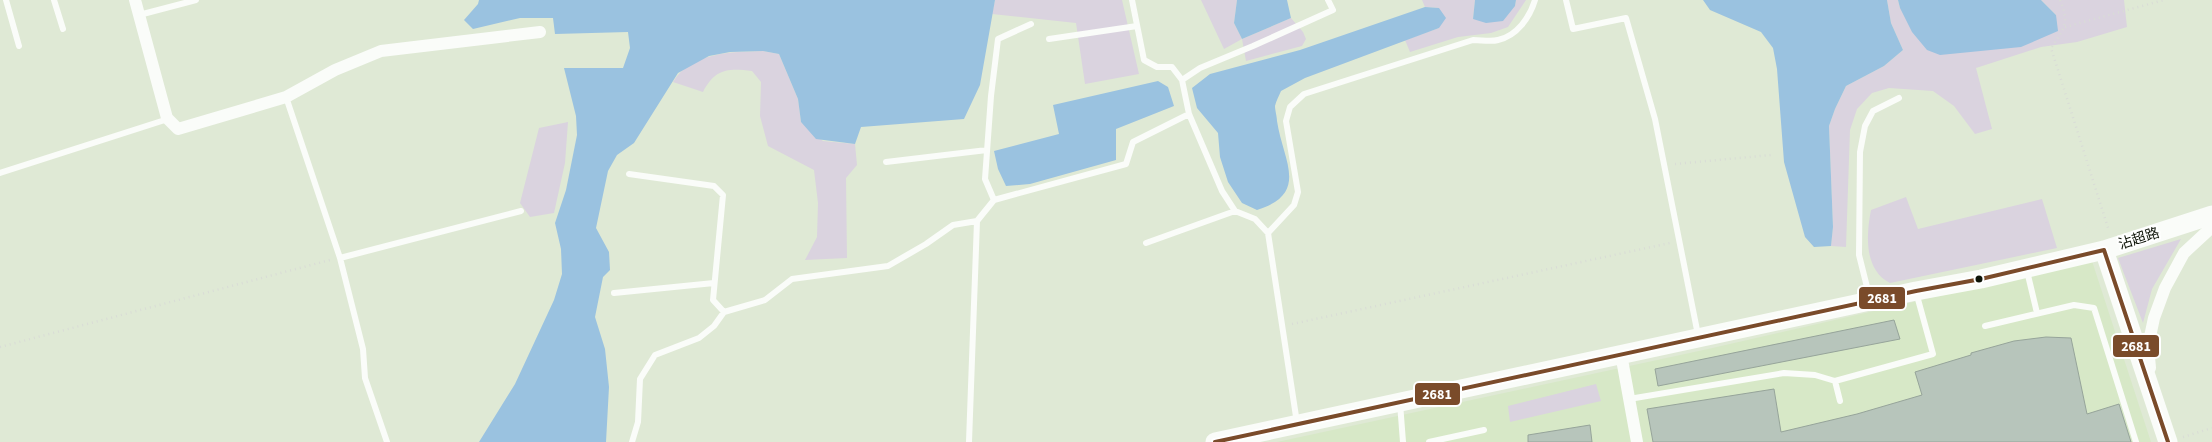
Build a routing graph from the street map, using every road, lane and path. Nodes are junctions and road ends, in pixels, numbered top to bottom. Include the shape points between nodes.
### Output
1 (6, 0) edge
2 (54, 0) edge
3 (135, 0) edge
4 (196, 0) edge
5 (1132, 0) edge
6 (1328, 0) edge
7 (1535, 0) edge
8 (1566, 0) edge
9 (2060, 0) edge
10 (2164, 0) edge
11 (139, 15) junction
12 (1031, 24) dead end
13 (1137, 26) junction
14 (2065, 27) junction
15 (63, 29) dead end
16 (540, 32) dead end
17 (1049, 39) dead end
18 (19, 46) dead end
19 (1182, 80) junction
20 (286, 97) junction
21 (1898, 98) dead end
22 (1189, 114) junction
23 (168, 119) junction
24 (988, 150) junction
25 (1771, 154) dead end
26 (886, 162) dead end
27 (1664, 165) junction
28 (0, 173) edge
29 (629, 174) dead end
30 (994, 200) junction
31 (521, 211) dead end
32 (1235, 211) junction
33 (2212, 215) edge
34 (978, 221) junction
35 (2212, 227) edge
36 (1268, 233) junction
37 (1679, 241) junction
38 (1146, 244) dead end
39 (2109, 248) junction
40 (340, 258) junction
41 (2026, 267) junction
42 (714, 283) junction
43 (1916, 290) junction
44 (614, 293) dead end
45 (1870, 300) junction
46 (724, 312) junction
47 (2037, 313) junction
48 (1282, 326) junction
49 (1985, 326) dead end
50 (1699, 337) junction
51 (0, 347) edge
52 (1620, 354) junction
53 (1834, 381) junction
54 (2152, 393) junction
55 (1629, 399) junction
56 (1840, 401) dead end
57 (1400, 402) junction
58 (1297, 424) junction
59 (2212, 428) edge
60 (1484, 430) dead end
61 (2172, 441) edge
62 (387, 442) edge
63 (632, 442) edge
64 (969, 442) edge
65 (1214, 442) edge
66 (1402, 442) edge
67 (1428, 442) edge
68 (1636, 442) edge
69 (2136, 442) edge

1 - 18 lane
2 - 15 lane
3 - 11 street
4 - 11 lane
5 - 13 lane
6 - 19 lane via 1333,10 1200,68
7 - 36 lane via 1532,12 1519,29 1498,40 1473,40 1304,94 1290,107 1286,121 1298,192 1294,205
8 - 27 lane via 1573,29 1626,18 1655,119
9 - 14 path
10 - 14 path
11 - 23 street
12 - 24 lane via 998,39
13 - 17 lane
13 - 19 lane via 1144,60 1157,67 1172,67
14 - 39 path via 2051,48
16 - 20 street via 381,51 336,70
19 - 22 lane
20 - 23 street via 178,129
20 - 40 lane
21 - 45 lane via 1873,111 1865,126 1860,152 1859,255
22 - 30 lane via 1132,142 1126,164
22 - 32 lane via 1222,191
23 - 28 lane
24 - 26 lane
24 - 30 lane via 985,179
25 - 27 path
27 - 37 lane
29 - 42 lane via 714,186 723,195
30 - 34 lane
31 - 40 lane
32 - 36 lane via 1255,219
32 - 38 lane
33 - 39 street, 沾超路
34 - 46 lane via 953,225 888,266 792,279 765,300
34 - 64 lane
35 - 54 street via 2184,253 2165,288 2154,318 2148,346
36 - 48 lane
37 - 48 path
37 - 50 lane
39 - 41 street, 沾超路
39 - 54 street
40 - 51 path
40 - 62 lane via 363,349 365,378
41 - 43 street, 沾超路 via 1981,279
41 - 47 lane
42 - 44 lane
42 - 46 lane via 713,300
43 - 45 street, 沾超路
43 - 53 lane via 1933,354
45 - 50 street, 沾超路
46 - 63 lane via 699,338 655,355 640,379 638,422
47 - 49 lane
47 - 69 lane via 2074,305 2094,308
48 - 58 lane
50 - 52 street, 沾超路
52 - 55 street
52 - 57 street, 沾超路
53 - 55 lane via 1815,375 1784,373
53 - 56 lane
54 - 61 street
55 - 68 street
57 - 58 street, 沾超路
57 - 66 lane
58 - 65 street, 沾超路
59 - 61 path
60 - 67 lane

